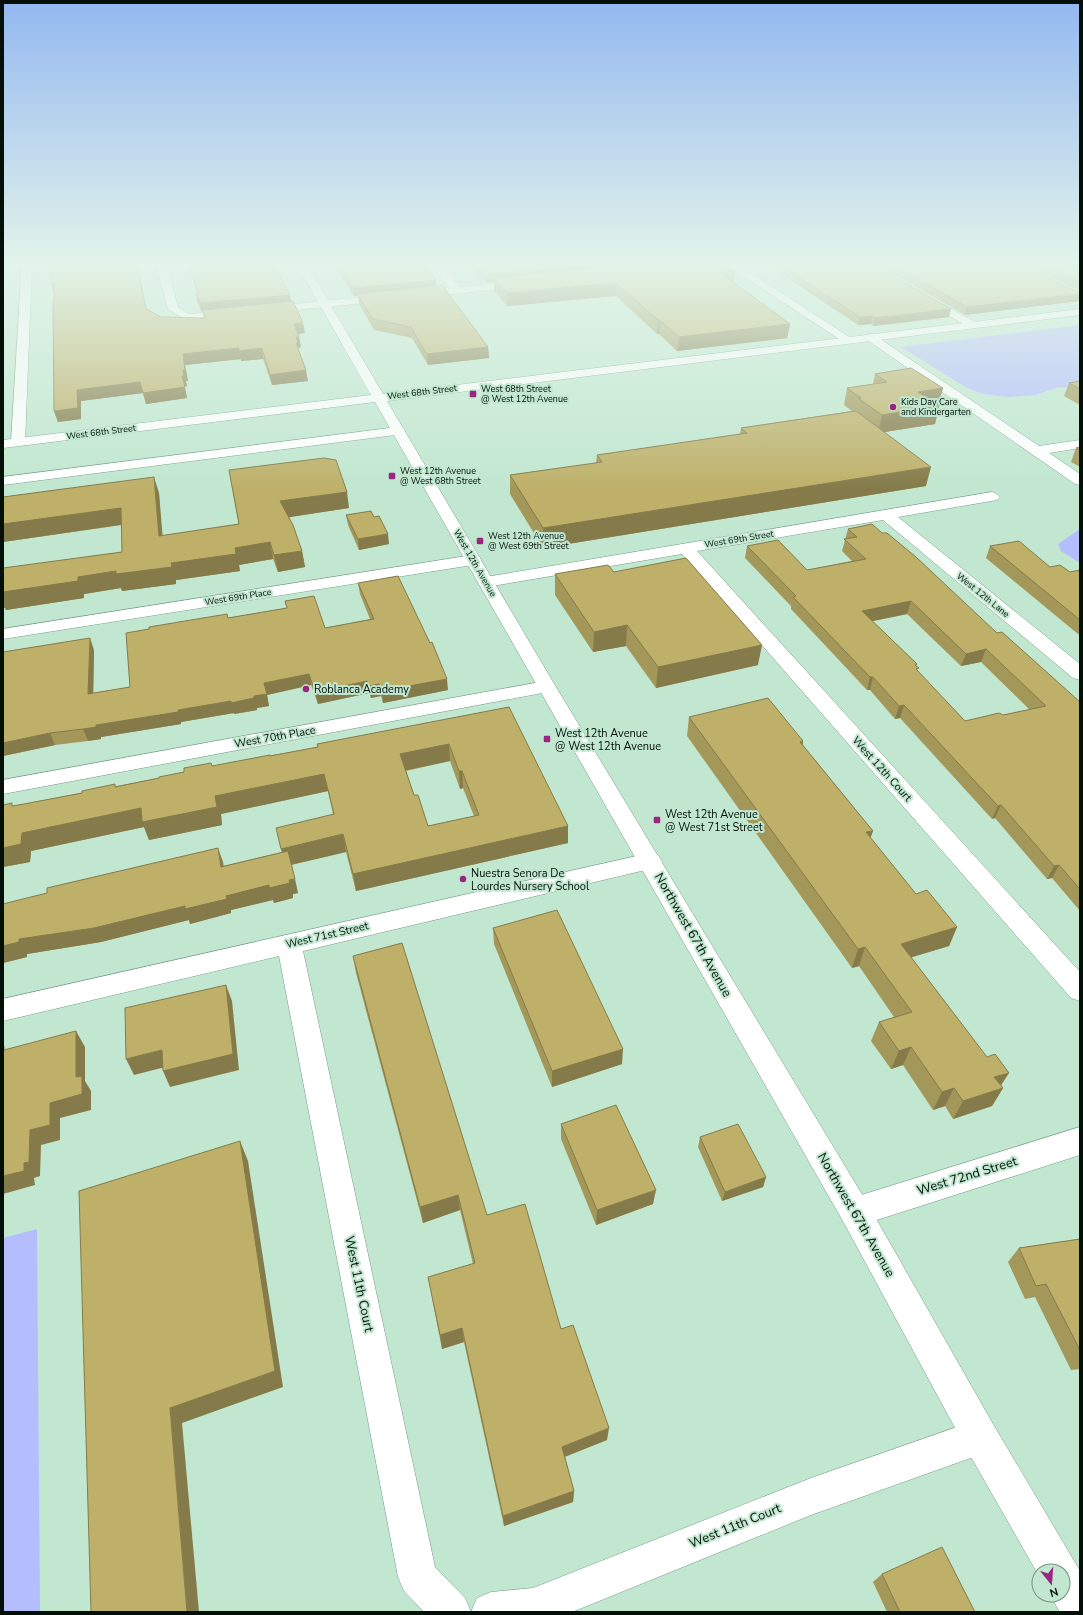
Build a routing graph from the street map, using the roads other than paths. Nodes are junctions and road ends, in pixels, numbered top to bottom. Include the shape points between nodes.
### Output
1 (24, 338) edge
2 (345, 338) edge
3 (845, 338) edge
4 (860, 338) edge
5 (872, 338) edge
6 (848, 340) junction
7 (379, 397) junction
8 (398, 431) junction
9 (18, 442) junction
10 (3, 444) edge
11 (1080, 444) edge
12 (1038, 451) junction
13 (3, 481) edge
14 (1080, 481) edge
15 (992, 497) dead end
16 (886, 515) junction
17 (685, 548) junction
18 (473, 560) junction
19 (486, 582) junction
20 (3, 634) edge
21 (1080, 674) edge
22 (546, 687) junction
23 (3, 787) edge
24 (650, 861) junction
25 (289, 944) junction
26 (1080, 990) edge
27 (3, 1010) edge
28 (1080, 1141) edge
29 (855, 1212) junction
30 (980, 1437) junction
31 (1053, 1563) edge
32 (1071, 1594) edge
33 (1080, 1609) edge
34 (451, 1612) edge
35 (491, 1612) edge

1 - 9 street
2 - 7 street, West 12th Avenue
3 - 6 street
4 - 6 street, West 68th Street
5 - 12 street
6 - 7 street, West 68th Street
7 - 8 street, West 12th Avenue
7 - 9 street, West 68th Street
8 - 13 street
8 - 18 street, West 12th Avenue
9 - 10 street, West 68th Street
11 - 12 street
12 - 14 street
15 - 16 street, West 69th Street
16 - 17 street, West 69th Street
16 - 21 street, West 12th Lane
17 - 19 street, West 69th Street
17 - 26 street, West 12th Court
18 - 19 street, West 12th Avenue
18 - 20 street, West 69th Place
19 - 22 street, West 12th Avenue
22 - 23 street, West 70th Place
22 - 24 street, West 12th Avenue
24 - 25 street, West 71st Street
24 - 29 street, Northwest 67th Avenue
25 - 27 street, West 71st Street
25 - 34 street, West 11th Court via 418,1577
28 - 29 street, West 72nd Street
29 - 30 street, Northwest 67th Avenue
30 - 31 street, Northwest 67th Avenue
30 - 35 street, West 11th Court via 911,1458 815,1494 533,1608
32 - 33 street

